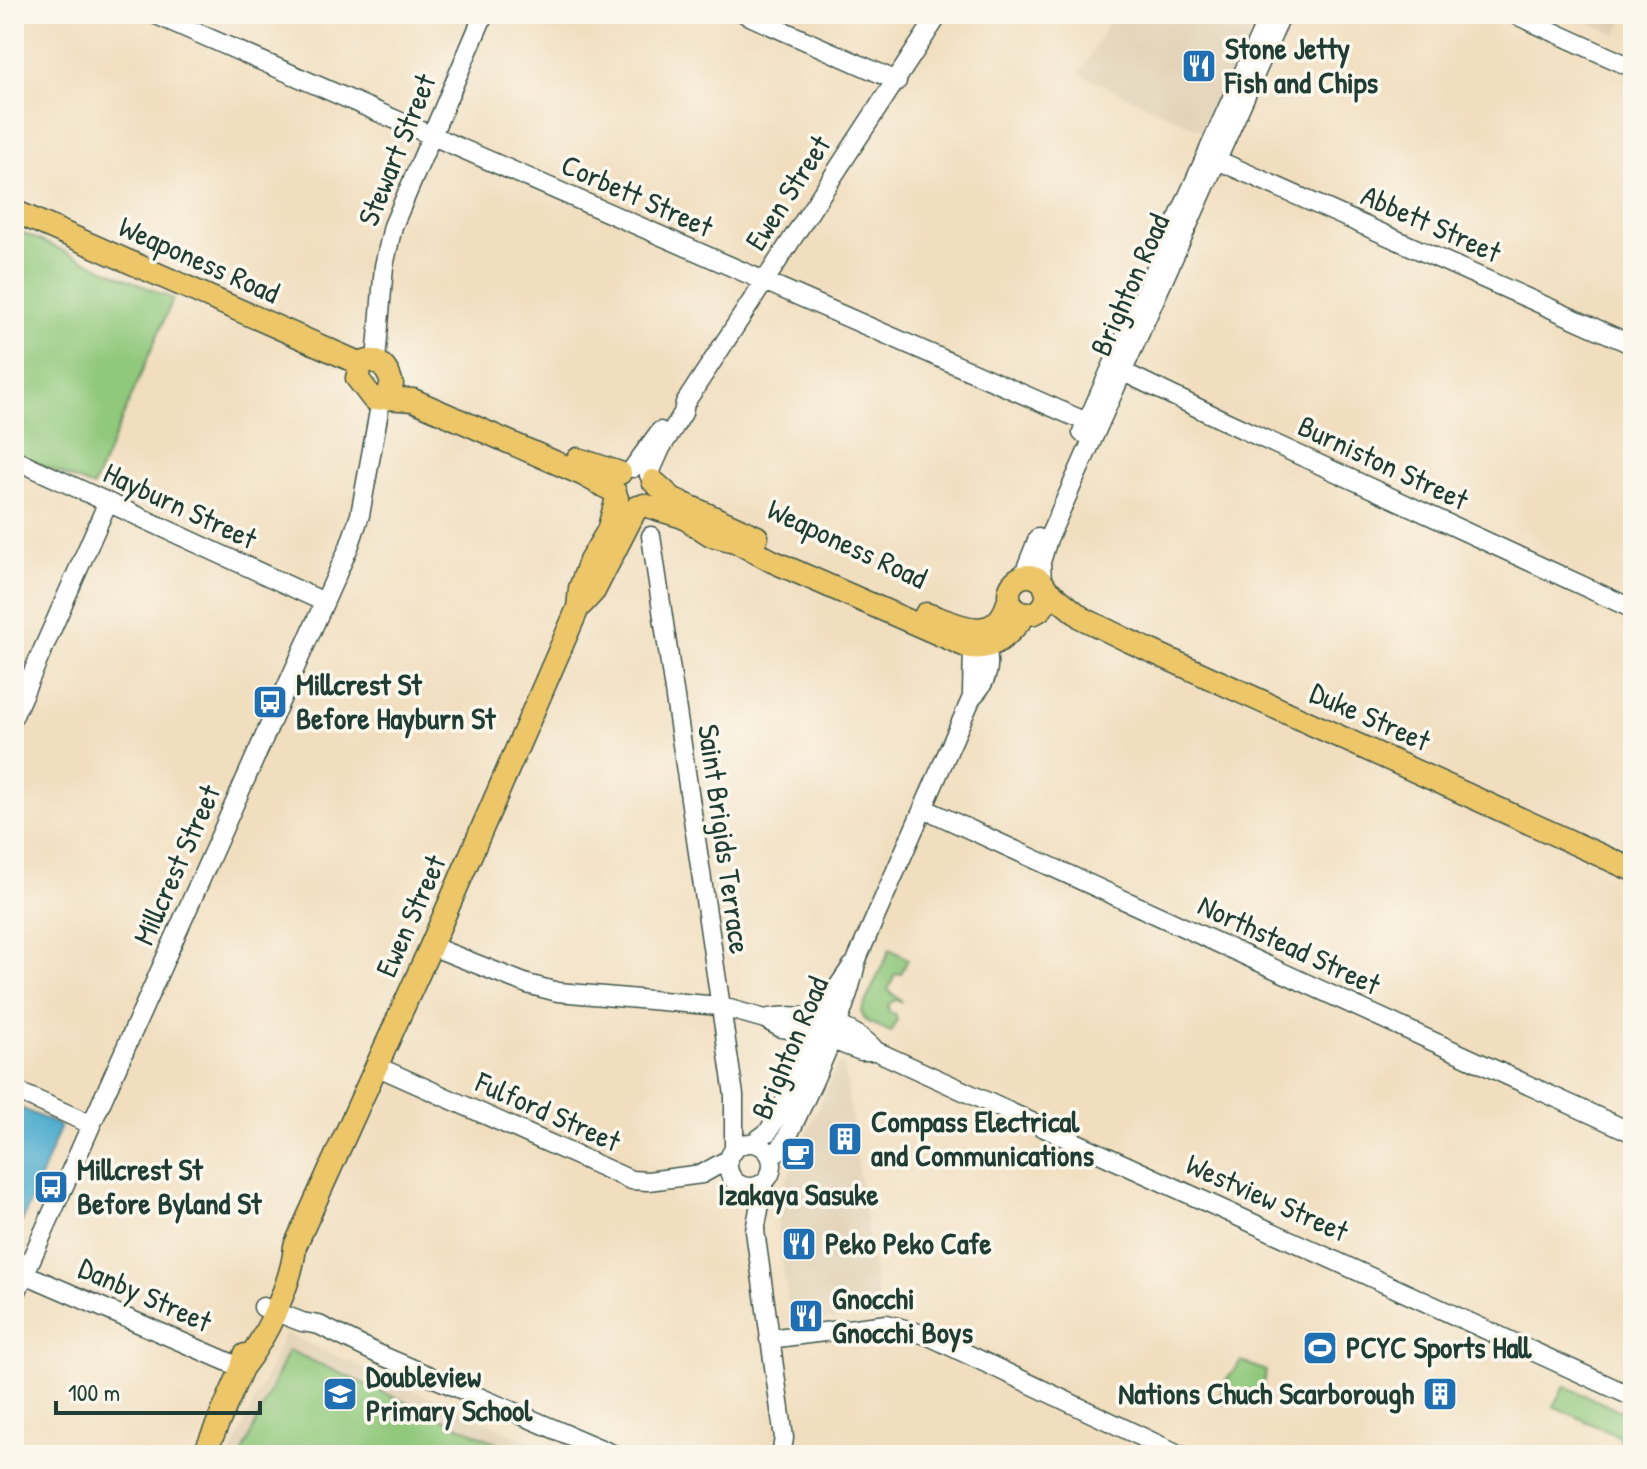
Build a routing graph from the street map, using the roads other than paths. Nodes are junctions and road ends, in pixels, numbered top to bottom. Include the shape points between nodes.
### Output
1 (154, 14) edge
2 (484, 14) edge
3 (745, 14) edge
4 (939, 14) edge
5 (1269, 14) edge
6 (1282, 14) edge
7 (1514, 14) edge
8 (1633, 68) edge
9 (897, 81) junction
10 (430, 136) junction
11 (1212, 158) junction
12 (14, 211) edge
13 (14, 223) edge
14 (765, 283) junction
15 (1633, 345) edge
16 (1118, 369) junction
17 (374, 382) junction
18 (1092, 425) junction
19 (14, 459) edge
20 (634, 487) junction
21 (107, 504) junction
22 (651, 536) dead end
23 (1037, 582) junction
24 (1009, 599) junction
25 (324, 602) junction
26 (1633, 609) edge
27 (1032, 613) junction
28 (1082, 618) junction
29 (979, 642) junction
30 (14, 715) edge
31 (923, 808) junction
32 (1633, 870) edge
33 (431, 946) junction
34 (719, 1006) junction
35 (827, 1029) junction
36 (376, 1066) junction
37 (14, 1090) edge
38 (90, 1124) junction
39 (1633, 1133) edge
40 (753, 1143) junction
41 (731, 1155) junction
42 (771, 1158) junction
43 (702, 1174) junction
44 (764, 1182) junction
45 (739, 1183) junction
46 (755, 1231) junction
47 (25, 1274) junction
48 (14, 1298) edge
49 (271, 1303) junction
50 (769, 1339) junction
51 (242, 1368) junction
52 (1633, 1397) edge
53 (782, 1447) edge
54 (204, 1455) edge
55 (615, 1455) edge
56 (794, 1455) edge
57 (1180, 1455) edge

1 - 10 street, Corbett Street
2 - 10 street, Stewart Street
3 - 9 street
4 - 9 street, Ewen Street
5 - 11 street, Brighton Road
6 - 11 street, Brighton Road
7 - 8 street
9 - 14 street, Ewen Street
10 - 14 street, Corbett Street
10 - 17 street, Stewart Street via 387,246
11 - 15 street, Abbett Street
11 - 16 street, Brighton Road
12 - 17 main road, Weaponess Road
13 - 17 main road, Weaponess Road
14 - 18 street, Corbett Street
14 - 20 street, Ewen Street via 685,403 675,407
16 - 18 street, Brighton Road
16 - 26 street, Burniston Street
17 - 20 main road, Weaponess Road via 588,463
17 - 25 street, Millcrest Street via 371,449 360,515
18 - 23 street, Brighton Road
19 - 21 street, Hayburn Street
20 - 29 main road, Weaponess Road via 711,535
20 - 33 main road, Ewen Street via 590,561 578,608
21 - 25 street, Hayburn Street
21 - 30 street
22 - 34 street, Saint Brigids Terrace
23 - 24 main road via 1012,584
23 - 27 main road via 1046,600
23 - 28 main road, Duke Street
24 - 27 main road via 1016,611
24 - 29 main road via 1005,612
25 - 38 street, Millcrest Street
27 - 28 main road, Duke Street
27 - 29 main road via 1000,642
28 - 32 main road, Duke Street
29 - 31 street, Brighton Road via 989,663 987,676 972,697
31 - 35 street, Brighton Road via 857,959 837,988
31 - 39 street, Northstead Street
33 - 34 street, Westview Street via 558,992
33 - 36 main road, Ewen Street
34 - 35 street, Westview Street via 781,1028
34 - 41 street, Saint Brigids Terrace via 734,1095
35 - 40 street, Brighton Road via 768,1132
35 - 42 street, Brighton Road via 788,1136
35 - 52 street, Westview Street via 861,1051 876,1051
36 - 43 street, Fulford Street via 631,1180
36 - 49 main road, Ewen Street via 295,1246 284,1258
37 - 38 street
38 - 47 street, Millcrest Street
40 - 41 street via 739,1146
40 - 42 street
41 - 43 street, Fulford Street
41 - 45 street via 732,1177
42 - 44 street via 772,1170
43 - 45 street, Fulford Street
44 - 45 street
44 - 46 street
45 - 46 street
46 - 50 street
47 - 48 street, Millcrest Street
47 - 51 street, Danby Street
49 - 51 main road, Ewen Street via 246,1346
49 - 55 street via 305,1313 378,1354
50 - 53 street
50 - 57 street via 887,1324 929,1336
51 - 54 main road, Ewen Street
53 - 56 street

